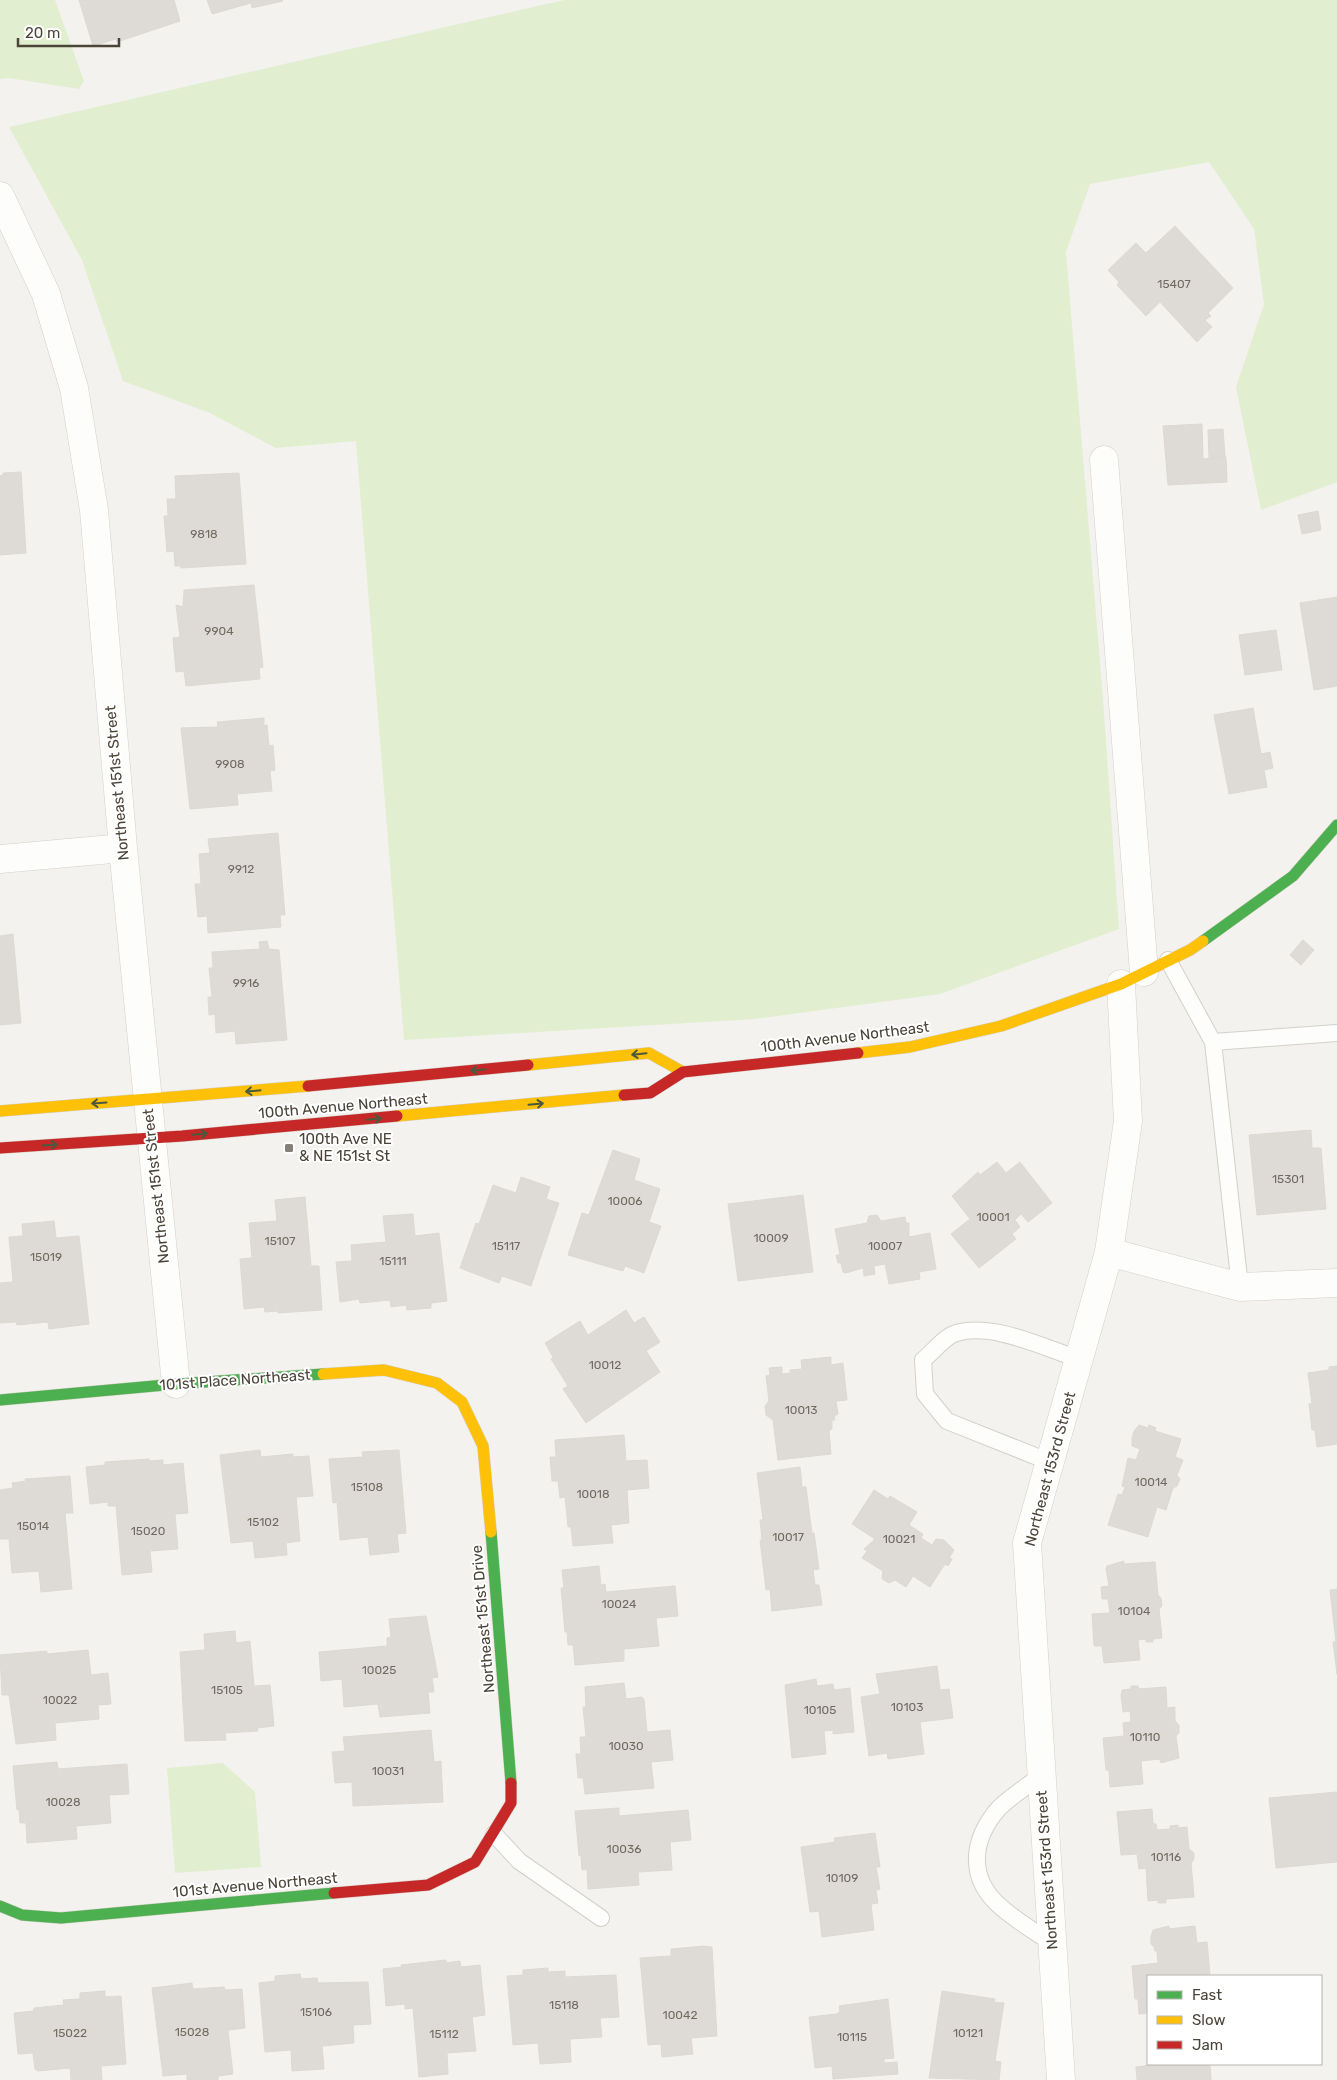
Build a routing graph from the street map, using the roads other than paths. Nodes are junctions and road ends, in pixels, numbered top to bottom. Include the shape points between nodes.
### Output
1 (0, 196) edge
2 (1104, 460) dead end
3 (1337, 825) edge
4 (123, 848) junction
5 (0, 859) edge
6 (1168, 960) junction
7 (1132, 978) junction
8 (1337, 1033) edge
9 (1214, 1042) junction
10 (683, 1072) junction
11 (148, 1100) junction
12 (0, 1111) edge
13 (151, 1138) junction
14 (0, 1148) edge
15 (1109, 1252) junction
16 (1337, 1283) edge
17 (1240, 1287) junction
18 (1079, 1359) junction
19 (176, 1384) junction
20 (0, 1400) edge
21 (462, 1402) joint
22 (1050, 1462) junction
23 (1041, 1775) junction
24 (494, 1834) junction
25 (0, 1906) edge
26 (601, 1918) dead end
27 (1052, 1943) junction
28 (1061, 2080) edge

1 - 4 street, Northeast 151st Street via 46,294 74,388 94,510
2 - 7 street, Northeast 153rd Street
3 - 6 main road, 100th Avenue Northeast via 1293,876 1236,920 1190,950
4 - 5 street
4 - 11 street, Northeast 151st Street
6 - 7 main road, 100th Avenue Northeast
6 - 9 lane
7 - 10 main road, 100th Avenue Northeast via 1001,1026 910,1047
7 - 15 street, Northeast 153rd Street via 1128,1121
8 - 9 lane
9 - 17 lane
10 -> 11 main road, 100th Avenue Northeast via 650,1053
13 -> 10 main road, 100th Avenue Northeast via 650,1093
11 -> 12 main road, 100th Avenue Northeast
11 - 13 street, Northeast 151st Street
14 -> 13 main road, 100th Avenue Northeast
13 - 19 street, Northeast 151st Street
15 - 17 street
15 - 18 street, Northeast 153rd Street
16 - 17 street
18 - 22 street, Northeast 153rd Street
18 - 22 lane via 998,1332 977,1330 954,1334 923,1360 925,1394 947,1421
19 - 20 main road, 101st Place Northeast
19 - 21 main road, 101st Place Northeast via 384,1370 437,1383
21 - 24 main road, Northeast 151st Drive via 483,1446 511,1766 511,1803
22 - 23 street, Northeast 153rd Street via 1027,1543
23 - 27 street, Northeast 153rd Street
23 - 27 lane via 1000,1807 982,1831 976,1863 984,1887 1001,1908
24 - 25 main road, 101st Avenue Northeast via 476,1862 428,1885 61,1918 22,1915
24 - 26 lane via 519,1861
27 - 28 street, Northeast 153rd Street

